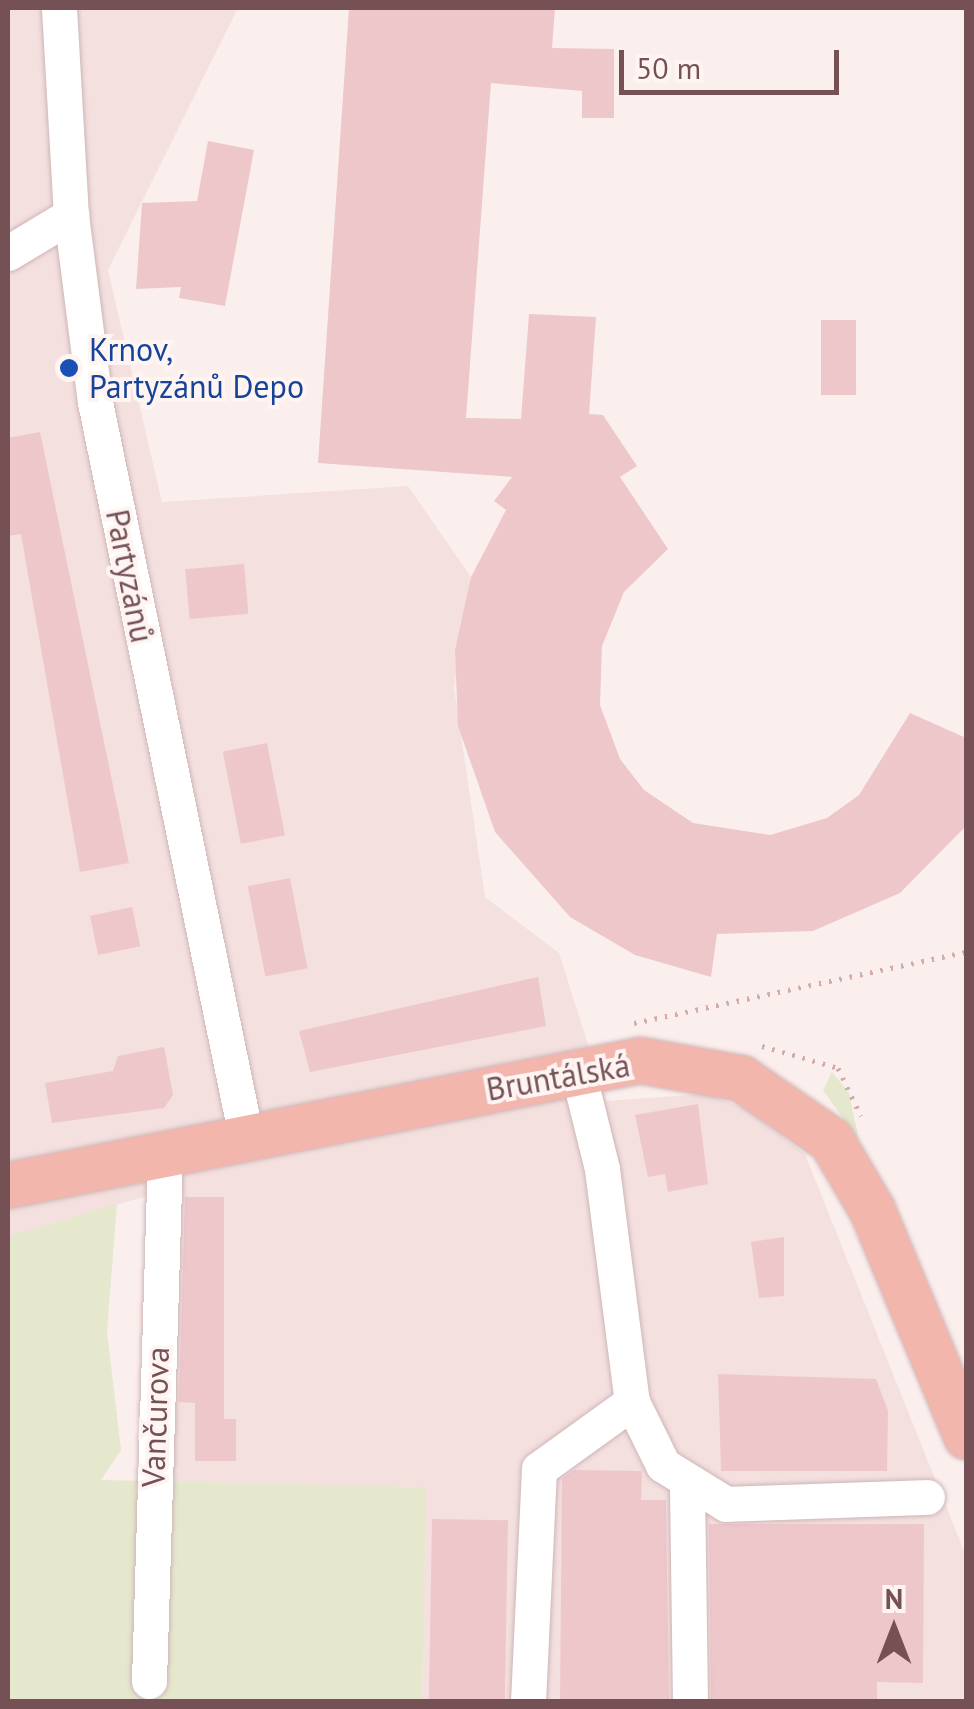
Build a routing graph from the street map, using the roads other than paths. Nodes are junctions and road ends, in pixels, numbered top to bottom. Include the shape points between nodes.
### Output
1 (59, 8) edge
2 (71, 215) junction
3 (8, 253) edge
4 (578, 1072) junction
5 (246, 1138) junction
6 (165, 1154) junction
7 (8, 1185) edge
8 (632, 1402) junction
9 (966, 1436) edge
10 (687, 1488) junction
11 (926, 1497) dead end
12 (149, 1680) dead end
13 (528, 1702) edge
14 (690, 1702) edge

1 - 2 street, Partyzánů
2 - 3 street
2 - 5 street, Partyzánů via 96,402
4 - 5 main road, Bruntálská
4 - 8 street via 602,1169
4 - 9 main road, Bruntálská via 640,1060 740,1078 830,1140 872,1210
5 - 6 main road, Bruntálská
6 - 7 main road, Bruntálská
6 - 12 street, Vančurova
8 - 10 street via 639,1431
8 - 13 street via 539,1470
10 - 11 street via 726,1504
10 - 14 street

